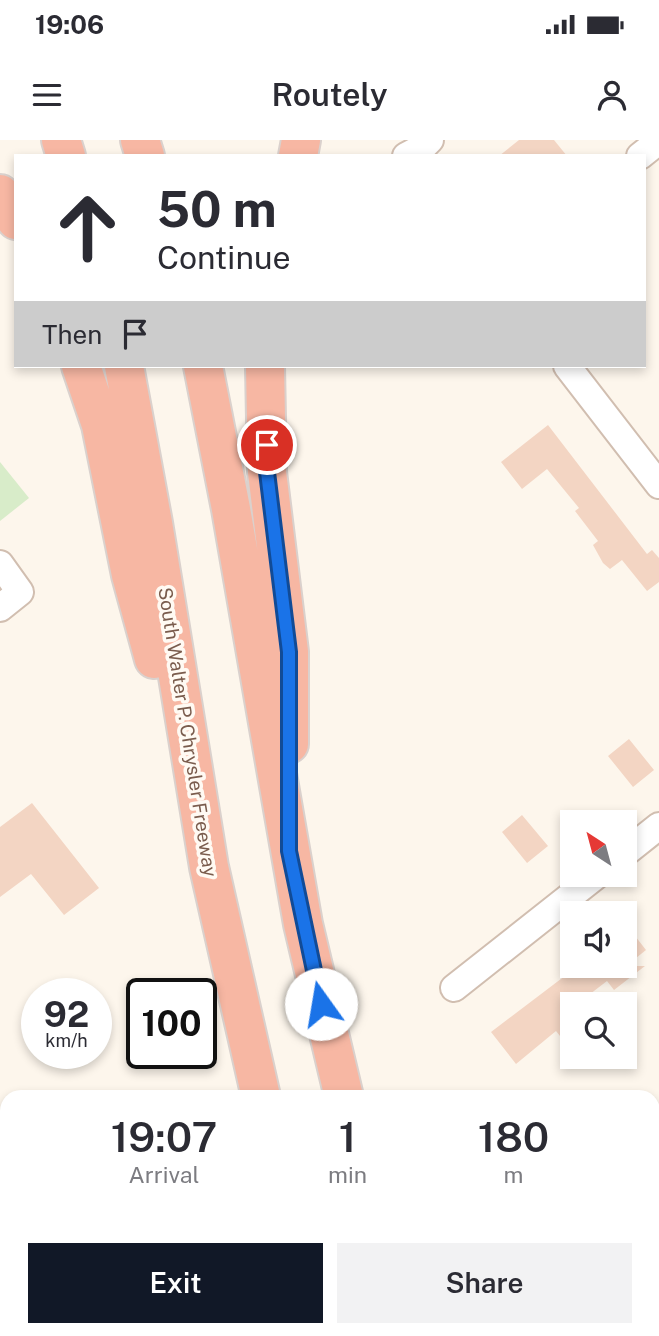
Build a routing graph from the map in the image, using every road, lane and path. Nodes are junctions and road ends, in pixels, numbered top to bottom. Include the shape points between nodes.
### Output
1 (430, 140) edge
2 (659, 141) edge
3 (401, 153) edge
4 (643, 154) edge
5 (0, 194) edge
6 (14, 217) edge
7 (81, 368) edge
8 (124, 368) edge
9 (203, 368) edge
10 (265, 368) edge
11 (569, 368) edge
12 (659, 485) edge
13 (0, 564) edge
14 (0, 608) edge
15 (659, 826) edge
16 (637, 843) edge
17 (289, 851) junction
18 (209, 867) junction
19 (582, 887) edge
20 (454, 988) dead end
21 (259, 1090) edge
22 (342, 1090) edge

1 - 3 street via 423,147
2 - 4 street
5 - 6 highway
7 - 18 highway via 101,425 131,575
8 - 18 highway, South Walter P. Chrysler Freeway
9 - 17 highway
10 - 17 highway via 267,472 289,652
11 - 12 street
13 - 14 street via 20,592
15 - 16 street
17 - 22 highway
18 - 21 highway, South Walter P. Chrysler Freeway
19 - 20 street

